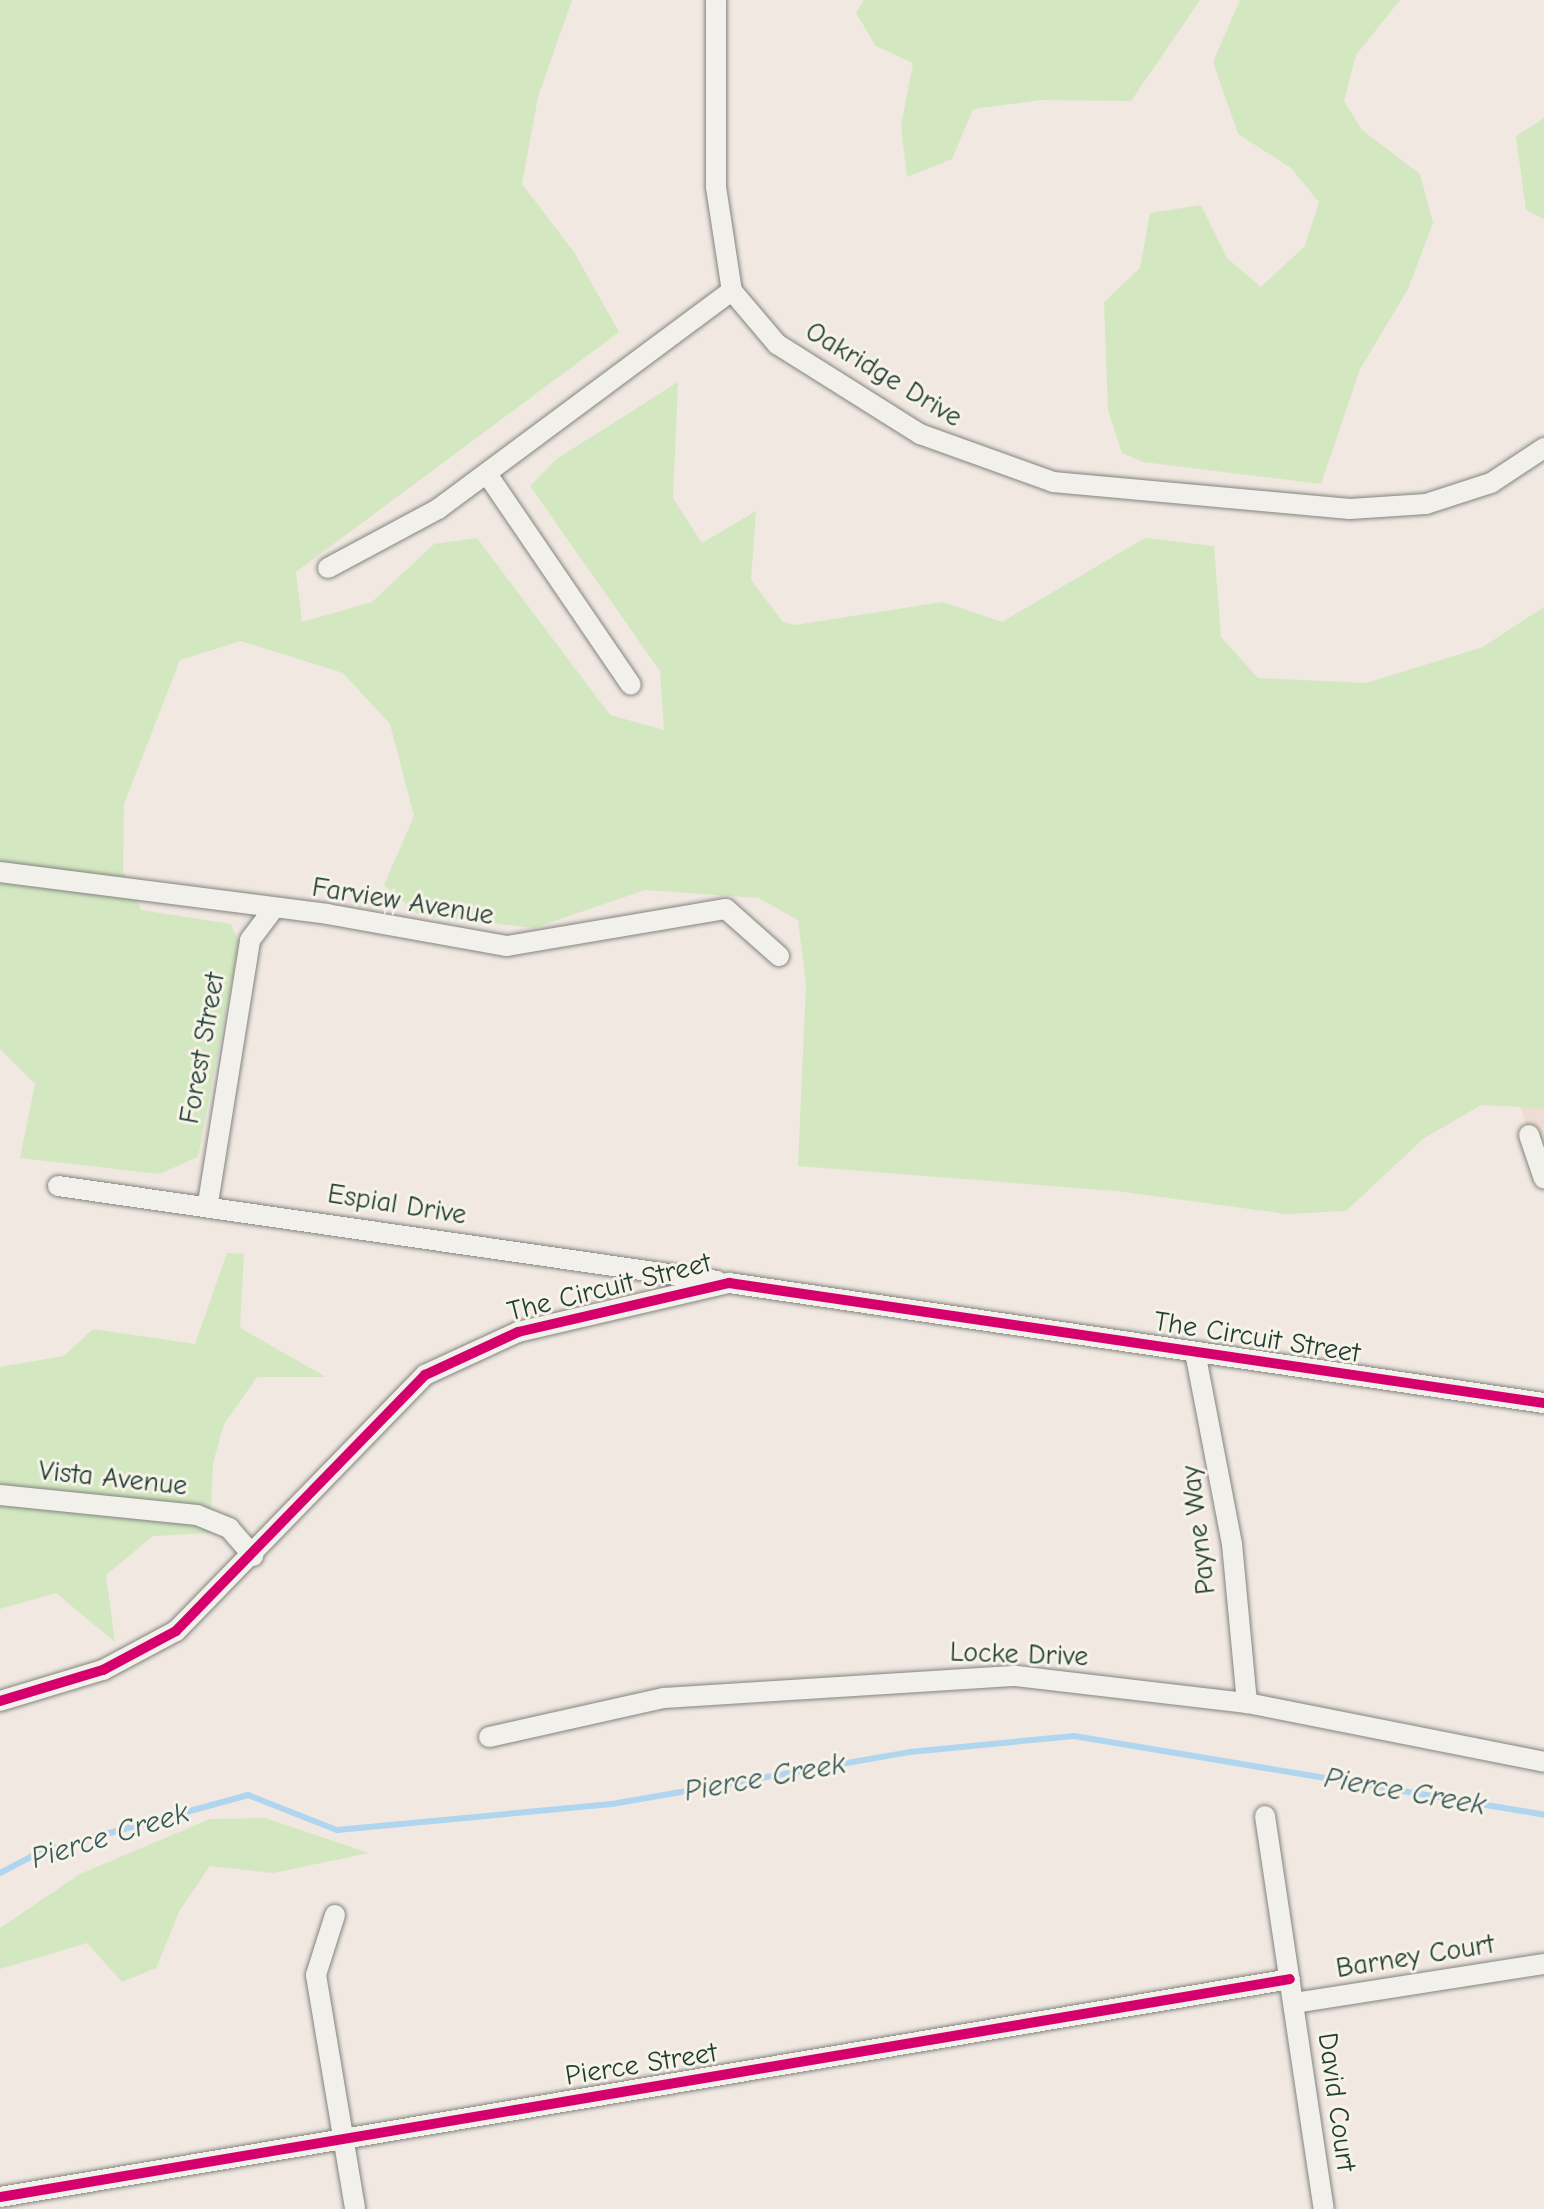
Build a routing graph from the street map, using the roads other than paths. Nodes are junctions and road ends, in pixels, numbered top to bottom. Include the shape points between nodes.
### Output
1 (716, 0) edge
2 (732, 291) junction
3 (1544, 448) edge
4 (487, 474) junction
5 (328, 568) dead end
6 (631, 685) dead end
7 (0, 872) edge
8 (272, 911) junction
9 (779, 956) dead end
10 (1529, 1135) dead end
11 (1544, 1179) edge
12 (58, 1186) dead end
13 (208, 1203) junction
14 (729, 1283) junction
15 (1195, 1352) junction
16 (1544, 1403) edge
17 (0, 1495) edge
18 (253, 1556) junction
19 (0, 1701) edge
20 (1247, 1703) junction
21 (489, 1737) dead end
22 (1544, 1762) edge
23 (1265, 1816) dead end
24 (335, 1915) dead end
25 (1544, 1964) edge
26 (1290, 1979) junction
27 (1294, 2003) junction
28 (345, 2139) junction
29 (0, 2197) edge
30 (355, 2209) edge
31 (1324, 2209) edge

1 - 2 street via 716,187
2 - 3 street, Oakridge Drive via 777,344 920,434 1053,482 1281,507 1426,504 1491,483
2 - 4 street
4 - 5 street
4 - 6 street
7 - 8 street, Farview Avenue
8 - 9 street, Farview Avenue via 525,946 726,909
8 - 13 street, Forest Street via 250,940
10 - 11 street
12 - 13 street, Espial Drive
13 - 14 street, Espial Drive
14 - 15 street, The Circuit Street
14 - 18 street, The Circuit Street via 518,1332 425,1375
15 - 16 street, The Circuit Street
15 - 20 street, Payne Way via 1230,1528
17 - 18 street, Vista Avenue via 197,1515 229,1528
18 - 19 street, The Circuit Street via 214,1600 139,1654
20 - 21 street, Locke Drive via 1065,1680 966,1676 664,1698
20 - 22 street, Locke Drive
23 - 26 street
24 - 28 street via 316,1975
25 - 27 street, Barney Court
26 - 27 street
26 - 28 street, Pierce Street
27 - 31 street, David Court
28 - 29 street, Pierce Street
28 - 30 street

